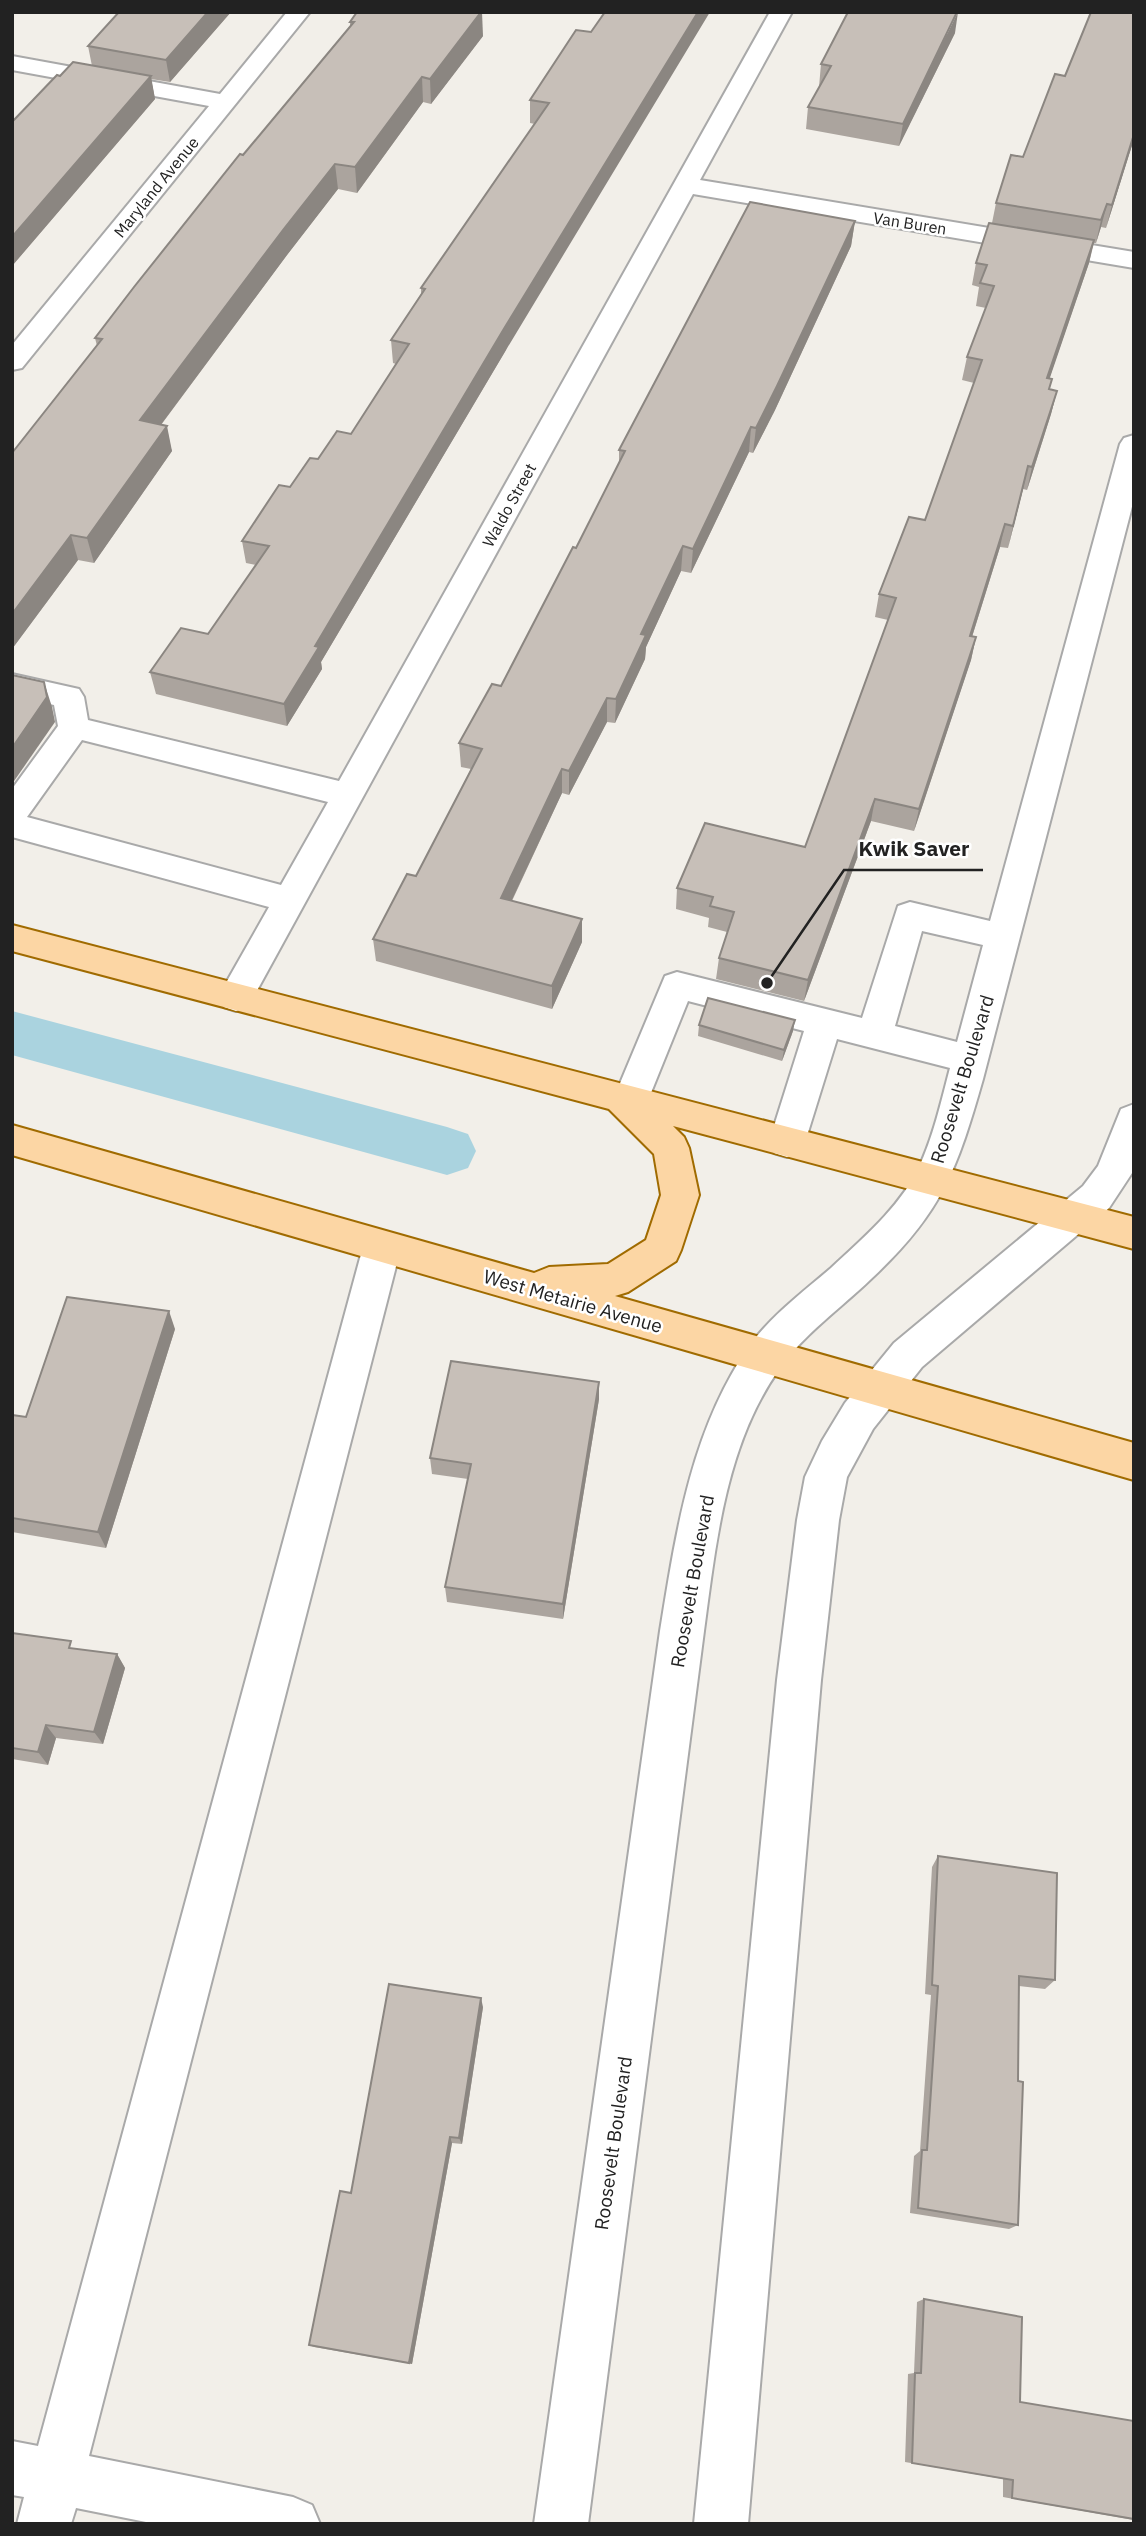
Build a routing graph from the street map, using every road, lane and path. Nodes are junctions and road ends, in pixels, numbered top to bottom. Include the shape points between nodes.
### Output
1 (299, 12) edge
2 (781, 12) edge
3 (12, 63) edge
4 (226, 102) junction
5 (686, 185) junction
6 (1134, 260) edge
7 (12, 362) edge
8 (1134, 444) edge
9 (12, 685) edge
10 (75, 727) junction
11 (348, 795) junction
12 (12, 814) edge
13 (12, 825) edge
14 (290, 900) junction
15 (1002, 937) junction
16 (12, 938) edge
17 (236, 997) junction
18 (824, 1022) junction
19 (875, 1035) junction
20 (970, 1059) junction
21 (625, 1098) junction
22 (1134, 1119) edge
23 (12, 1140) edge
24 (787, 1142) junction
25 (931, 1180) junction
26 (1073, 1217) junction
27 (1134, 1233) edge
28 (382, 1247) junction
29 (516, 1285) junction
30 (765, 1357) junction
31 (879, 1389) junction
32 (1134, 1462) edge
33 (37, 2489) edge
34 (293, 2524) edge
35 (561, 2524) edge
36 (721, 2524) edge

1 - 4 street, Maryland Avenue
2 - 5 street, Waldo Street
3 - 4 street
4 - 7 street, Maryland Avenue
5 - 6 street, Van Buren
5 - 11 street, Waldo Street
8 - 15 street, Roosevelt Boulevard
9 - 10 street via 68,697
10 - 11 street
10 - 12 street
11 - 14 street, Waldo Street
13 - 14 street
14 - 17 street, Waldo Street
15 - 19 street via 910,915
15 - 20 street, Roosevelt Boulevard
16 - 17 main road
17 - 21 main road
18 - 19 street
18 - 21 street via 677,985
18 - 24 street
19 - 20 street
20 - 25 street, Roosevelt Boulevard
21 - 24 main road
21 - 29 main road via 671,1148 680,1195 662,1250 614,1280
22 - 26 street via 1114,1173
23 - 28 main road, West Metairie Avenue
24 - 25 main road
25 - 26 main road
25 - 30 street, Roosevelt Boulevard via 890,1234 780,1337
26 - 27 main road
26 - 31 street via 908,1355
28 - 29 main road, West Metairie Avenue
28 - 33 street
29 - 30 main road, West Metairie Avenue
30 - 31 main road, West Metairie Avenue
30 - 35 street, Roosevelt Boulevard via 731,1419 701,1508
31 - 32 main road, West Metairie Avenue
31 - 36 street via 836,1454 826,1477 818,1520 799,1680
33 - 34 street

